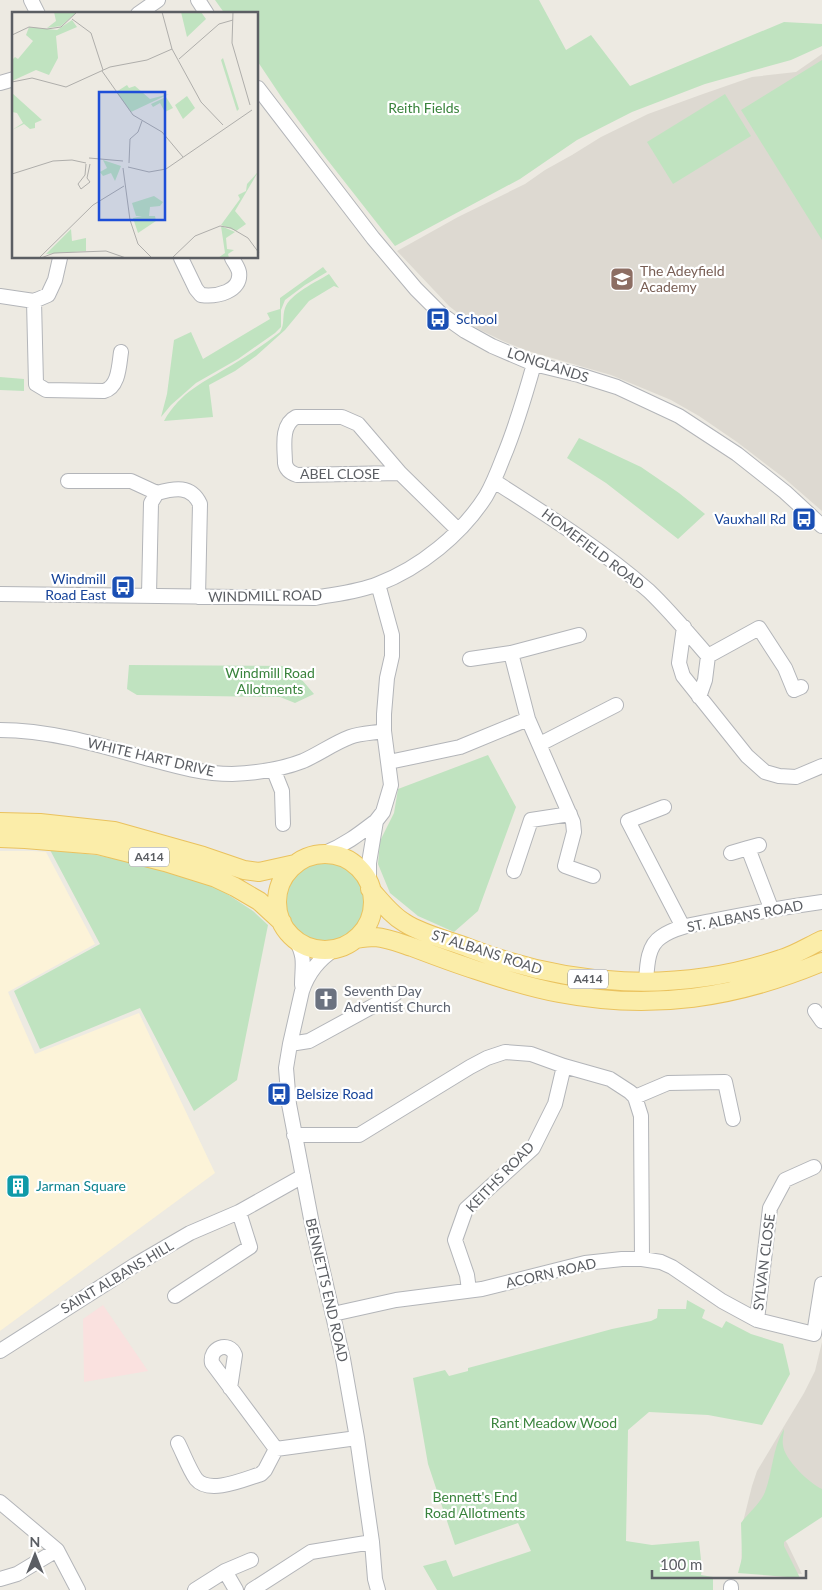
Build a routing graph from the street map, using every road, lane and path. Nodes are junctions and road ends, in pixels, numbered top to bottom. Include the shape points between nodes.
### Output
1 (30, 0) edge
2 (158, 0) edge
3 (198, 0) edge
4 (37, 12) edge
5 (141, 12) edge
6 (206, 12) edge
7 (260, 98) edge
8 (60, 259) edge
9 (181, 259) edge
10 (233, 259) edge
11 (0, 296) edge
12 (34, 301) junction
13 (121, 352) dead end
14 (534, 364) junction
15 (400, 473) junction
16 (68, 481) dead end
17 (494, 481) junction
18 (157, 493) junction
19 (822, 526) edge
20 (458, 530) junction
21 (378, 584) junction
22 (0, 594) edge
23 (149, 595) junction
24 (198, 597) junction
25 (684, 627) junction
26 (579, 635) dead end
27 (511, 653) junction
28 (708, 656) junction
29 (470, 659) dead end
30 (801, 687) dead end
31 (699, 697) junction
32 (616, 705) dead end
33 (528, 719) junction
34 (0, 730) edge
35 (384, 731) junction
36 (540, 744) junction
37 (389, 762) junction
38 (822, 766) edge
39 (274, 771) junction
40 (664, 807) dead end
41 (0, 813) edge
42 (570, 814) junction
43 (376, 821) junction
44 (0, 822) edge
45 (282, 824) dead end
46 (114, 831) junction
47 (0, 838) edge
48 (325, 853) junction
49 (731, 853) dead end
50 (295, 864) junction
51 (514, 871) dead end
52 (593, 876) dead end
53 (369, 887) junction
54 (822, 902) edge
55 (771, 908) junction
56 (282, 922) junction
57 (682, 927) junction
58 (356, 939) junction
59 (296, 940) junction
60 (822, 940) edge
61 (335, 949) junction
62 (822, 962) edge
63 (646, 983) junction
64 (302, 991) junction
65 (395, 994) dead end
66 (290, 1044) junction
67 (564, 1066) junction
68 (635, 1097) junction
69 (733, 1119) dead end
70 (294, 1135) junction
71 (814, 1167) dead end
72 (303, 1176) junction
73 (239, 1212) junction
74 (642, 1259) junction
75 (822, 1284) edge
76 (469, 1290) junction
77 (175, 1296) dead end
78 (333, 1314) junction
79 (757, 1320) junction
80 (0, 1351) edge
81 (230, 1388) dead end
82 (357, 1438) junction
83 (178, 1443) dead end
84 (276, 1449) junction
85 (0, 1502) edge
86 (372, 1542) junction
87 (57, 1550) junction
88 (251, 1560) dead end
89 (225, 1571) junction
90 (0, 1579) edge
91 (78, 1590) edge
92 (195, 1590) edge
93 (236, 1590) edge
94 (252, 1590) edge
95 (378, 1590) edge

1 - 4 street
2 - 5 street
3 - 6 street
7 - 14 street, LONGLANDS via 283,120 428,302 465,331
8 - 12 street via 48,295
9 - 10 street via 196,289 201,295 212,297 237,285 239,270
11 - 12 street
12 - 13 street via 36,384 46,390 108,390 118,376
14 - 17 street, WINDMILL ROAD via 518,421
14 - 19 street, LONGLANDS via 617,387 679,416 737,454
15 - 15 street, ABEL CLOSE via 350,419 296,418 287,424 285,464 296,475
15 - 20 street, ABEL CLOSE
16 - 18 street via 131,481
17 - 20 street, WINDMILL ROAD
17 - 25 street, HOMEFIELD ROAD via 614,562
18 - 23 street via 151,503
18 - 24 street, WINDMILL ROAD via 184,490 195,495 200,504
20 - 21 street, WINDMILL ROAD via 424,559
21 - 24 street, WINDMILL ROAD via 315,598
21 - 35 street via 392,635
22 - 23 street, WINDMILL ROAD
23 - 24 street, WINDMILL ROAD
25 - 28 street, HOMEFIELD ROAD
25 - 31 street via 679,663 683,676
26 - 27 street
27 - 29 street
27 - 33 street
28 - 30 street via 759,628 785,668 794,690
28 - 31 street
31 - 38 street via 747,756 765,772 796,777
32 - 36 street
33 - 36 street
33 - 37 street via 460,747
34 - 39 street, WHITE HART DRIVE via 52,735 209,772
35 - 37 street
35 - 39 street, WHITE HART DRIVE via 352,736 303,761
36 - 42 street
37 - 43 street via 391,784 383,812
39 - 45 street via 282,791
40 - 57 street via 628,821
41 - 46 main road, A414 via 44,817
42 - 51 street via 531,820
42 - 52 street via 574,832 565,866
43 - 48 street via 350,841
43 - 53 street via 368,863
44 - 46 main road, A414
46 - 50 main road, A414 via 244,870 258,872
47 - 56 main road, A414 via 98,845 165,862 235,887 258,901
48 - 50 main road
48 - 53 main road via 337,855 355,865
49 - 55 street via 753,847
50 - 56 main road via 285,875 279,890 277,901
53 - 58 main road via 373,897 372,913
53 - 63 main road, ST ALBANS ROAD / A414 via 405,923 487,955 565,976
54 - 55 street, ST. ALBANS ROAD
55 - 57 street, ST. ALBANS ROAD
56 - 59 main road
57 - 63 street, ST. ALBANS ROAD via 660,937 652,947
58 - 61 main road
58 - 62 main road, ST ALBANS ROAD / A414 via 392,940 531,987 560,994 616,1000 709,996 788,976
59 - 61 main road via 314,948
59 - 64 street, BENNETTS END ROAD via 302,951
60 - 63 main road, ST ALBANS ROAD / A414 via 783,959 744,970
61 - 64 street, BENNETTS END ROAD via 315,966
64 - 66 street, BENNETTS END ROAD
65 - 66 street via 308,1041
66 - 70 street, BENNETTS END ROAD via 286,1068
67 - 68 street via 610,1079
67 - 70 street via 531,1054 505,1052 470,1066 359,1135
67 - 76 street, KEITHS ROAD via 555,1104 532,1148 466,1209 455,1240
68 - 69 street via 668,1084 725,1082
68 - 74 street via 641,1116
70 - 72 street, BENNETTS END ROAD
71 - 79 street, SYLVAN CLOSE via 785,1180 770,1208
72 - 73 street, SAINT ALBANS HILL
72 - 78 street, BENNETTS END ROAD
73 - 77 street via 250,1247
73 - 80 street, SAINT ALBANS HILL via 190,1233
74 - 76 street, ACORN ROAD via 585,1263
74 - 79 street, ACORN ROAD via 672,1267
75 - 79 street, ACORN ROAD via 814,1334
76 - 78 street, ACORN ROAD via 396,1300
78 - 82 street, BENNETTS END ROAD
81 - 84 street
82 - 84 street
82 - 86 street, BENNETTS END ROAD
83 - 84 street via 197,1480 214,1486 261,1474
85 - 87 street
86 - 94 street via 311,1552
86 - 95 street, BENNETTS END ROAD
87 - 90 street via 17,1574
87 - 91 street
88 - 89 street
89 - 92 street
89 - 93 street

